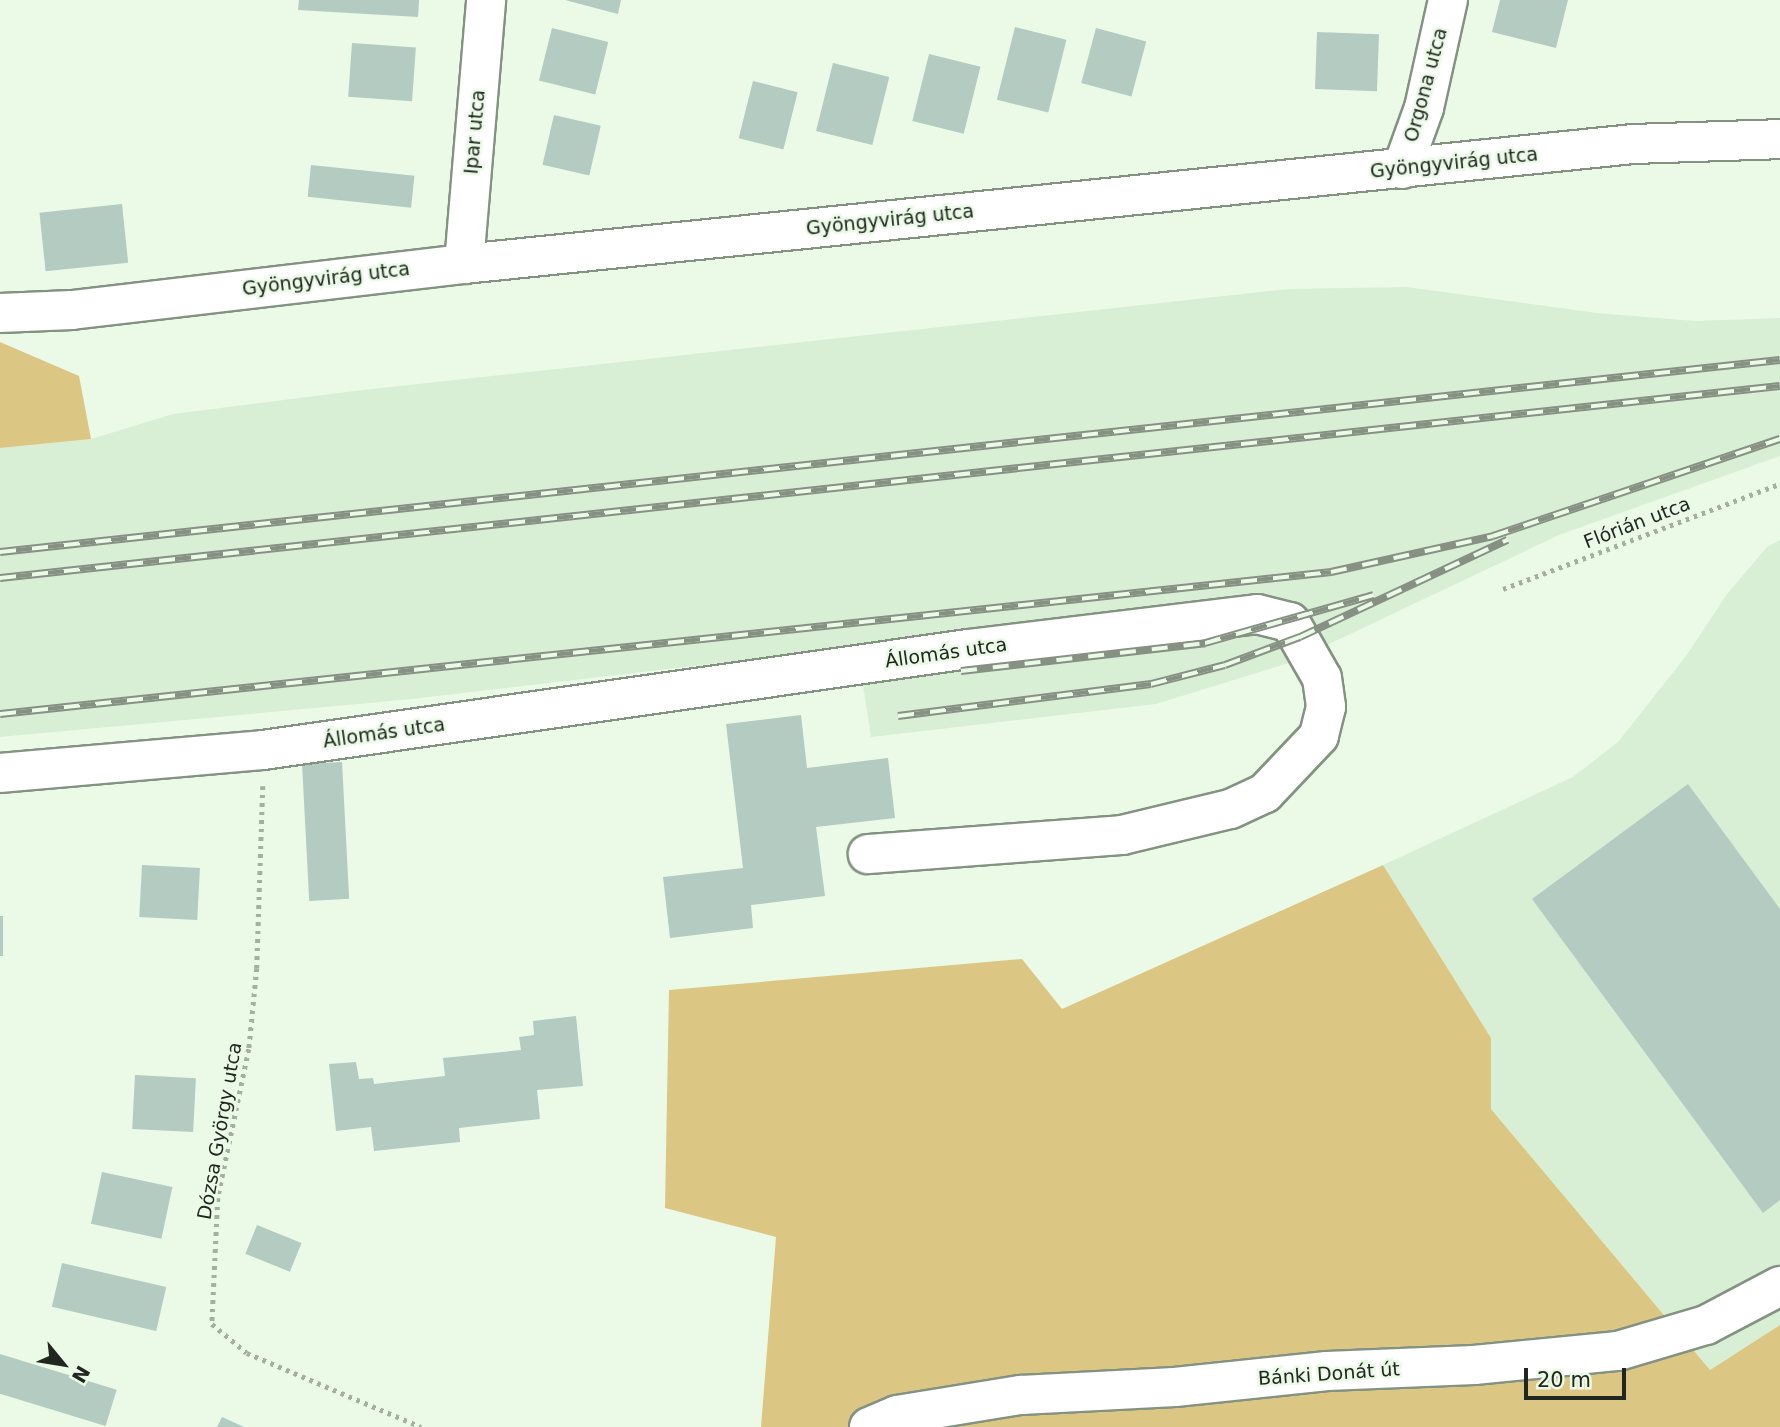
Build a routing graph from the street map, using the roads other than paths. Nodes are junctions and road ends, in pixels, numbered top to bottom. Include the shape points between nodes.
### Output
1 (486, 0) edge
2 (1448, 0) edge
3 (1780, 139) edge
4 (1402, 169) junction
5 (464, 264) junction
6 (0, 313) edge
7 (0, 773) edge
8 (868, 854) dead end
9 (1780, 1286) edge
10 (869, 1427) edge

1 - 5 street, Ipar utca
2 - 4 street, Orgona utca via 1424,108
3 - 4 street, Gyöngyvirág utca via 1633,144
4 - 5 street, Gyöngyvirág utca
5 - 6 street, Gyöngyvirág utca via 72,310
7 - 8 street, Állomás utca via 263,750 968,649 1257,614 1290,622 1322,678 1326,707 1319,736 1265,793 1230,809 1122,835
9 - 10 street, Bánki Donát út via 1706,1325 1618,1351 1021,1395 897,1415

